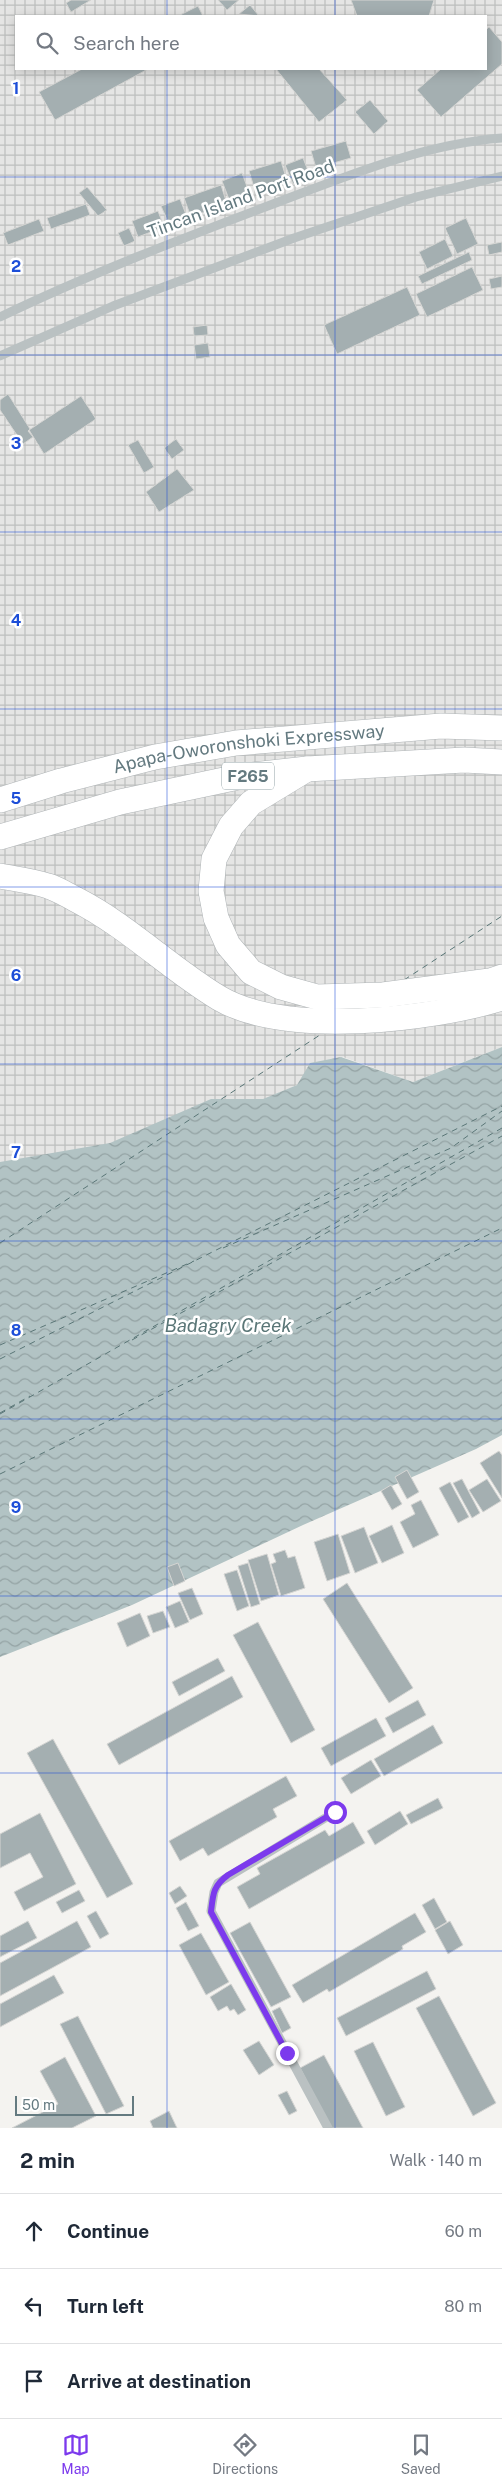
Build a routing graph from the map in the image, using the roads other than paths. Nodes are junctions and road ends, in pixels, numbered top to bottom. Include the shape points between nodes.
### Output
1 (502, 138) edge
2 (502, 176) edge
3 (0, 318) edge
4 (0, 356) edge
5 (502, 728) edge
6 (502, 762) edge
7 (308, 769) junction
8 (0, 800) edge
9 (0, 836) edge
10 (0, 876) edge
11 (502, 977) edge
12 (502, 998) edge
13 (335, 1812) dead end
14 (328, 2128) edge

1 - 3 street, Tincan Island Port Road via 477,140 408,156 331,182 128,259
2 - 4 street via 416,197 294,238 113,306
5 - 8 highway, Apapa-Oworonshoki Expressway / F265 via 441,726 236,743 154,757
6 - 7 highway, Apapa-Oworonshoki Expressway / F265 via 464,760
7 - 9 highway, Apapa-Oworonshoki Expressway / F265 via 243,776 120,802
7 - 11 highway via 251,803 231,826 214,859 211,890 216,918 228,944 251,972 281,987 318,997 384,994
10 - 12 highway via 49,886 96,910 220,998 253,1012 299,1021 362,1021 470,1008
13 - 14 street via 218,1883 211,1912

